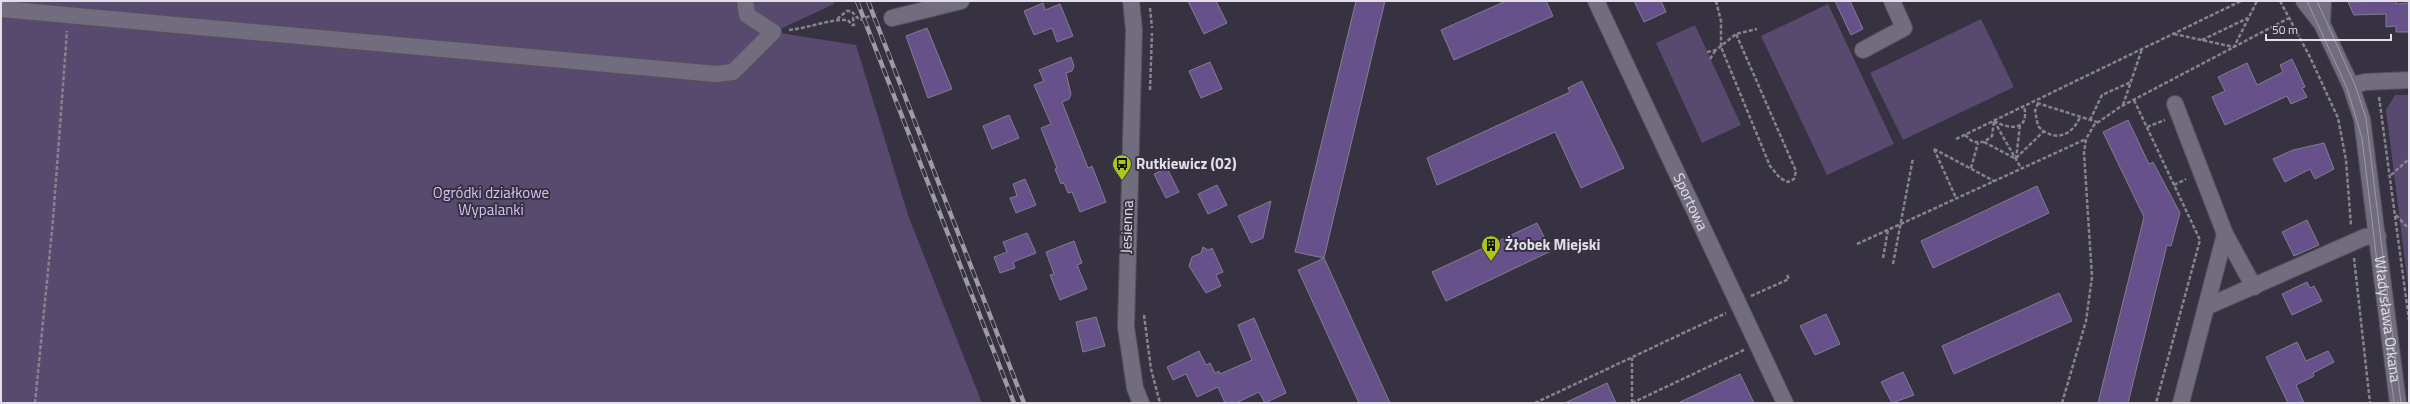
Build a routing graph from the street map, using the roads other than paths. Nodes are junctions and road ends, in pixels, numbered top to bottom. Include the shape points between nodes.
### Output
1 (745, 1) edge
2 (961, 1) edge
3 (1131, 1) edge
4 (1596, 1) edge
5 (1892, 1) edge
6 (2304, 1) edge
7 (2323, 1) edge
8 (1, 9) edge
9 (886, 17) road end
10 (2322, 24) junction
11 (1863, 50) dead end
12 (2409, 80) edge
13 (2351, 86) junction
14 (2175, 104) dead end
15 (2225, 234) junction
16 (2365, 238) junction
17 (2254, 287) junction
18 (2206, 308) junction
19 (1141, 403) edge
20 (1784, 403) edge
21 (2181, 403) edge
22 (2398, 403) edge

1 - 8 street via 747,15 773,32 733,72 716,74
2 - 9 street
3 - 19 street, Jesienna via 1134,30 1126,327 1135,388
4 - 20 street, Sportowa
5 - 11 street via 1904,28
6 - 10 street, Władysława Orkana
7 - 10 street, Władysława Orkana
10 - 13 street, Władysława Orkana
12 - 13 street via 2366,82
13 - 16 street, Władysława Orkana via 2362,119
14 - 15 street
15 - 17 street
15 - 18 street
16 - 17 street
16 - 22 street, Władysława Orkana
17 - 18 street
18 - 21 street

